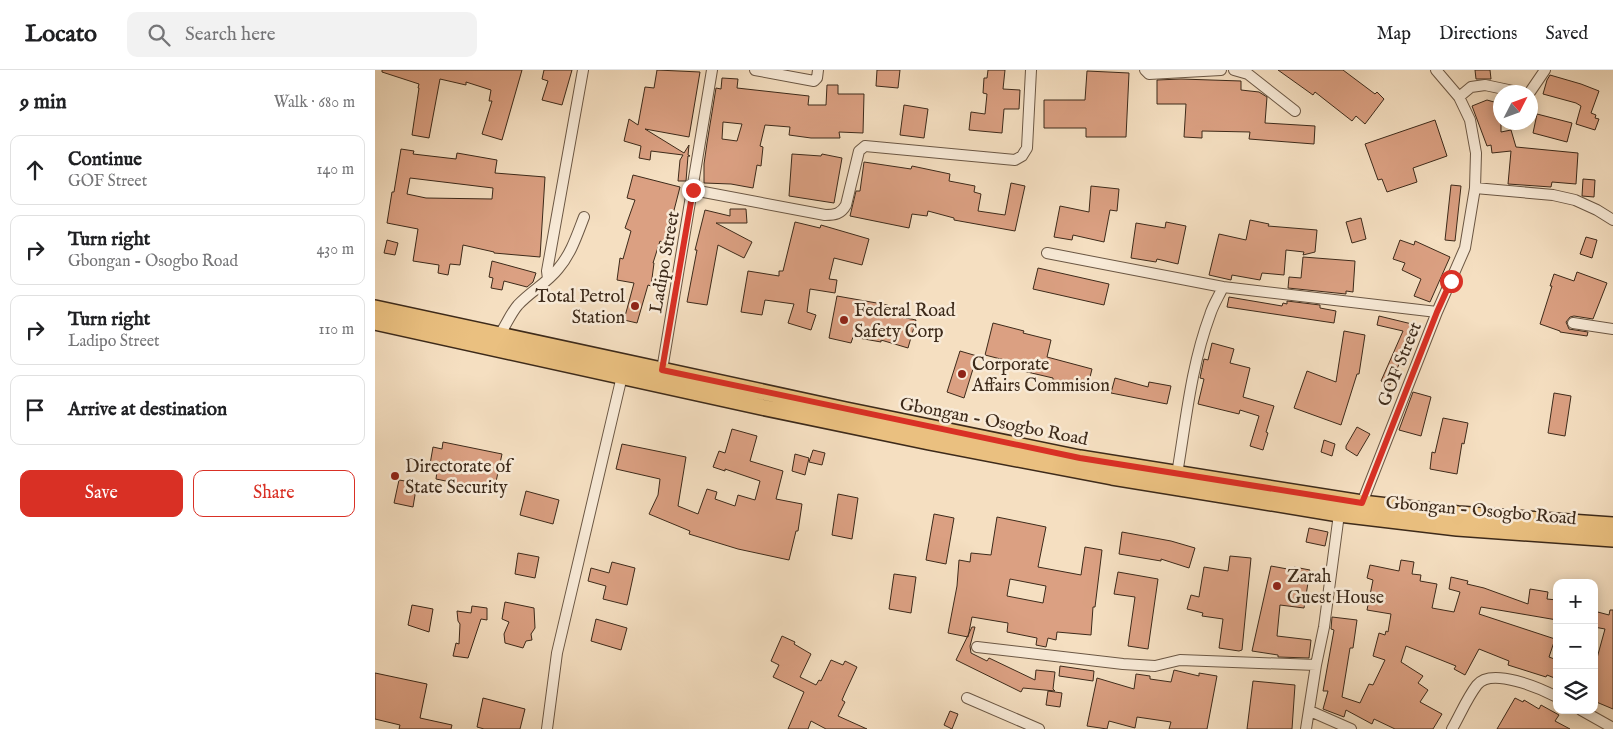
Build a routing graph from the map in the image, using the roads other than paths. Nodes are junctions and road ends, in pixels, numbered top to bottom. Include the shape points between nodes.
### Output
1 (583, 70) edge
2 (712, 70) edge
3 (755, 70) edge
4 (818, 70) edge
5 (1031, 70) edge
6 (1145, 70) edge
7 (1221, 70) edge
8 (1234, 70) edge
9 (1436, 70) edge
10 (1545, 70) edge
11 (1535, 85) edge
12 (1493, 87) edge
13 (1459, 97) junction
14 (1295, 111) dead end
15 (1475, 188) junction
16 (693, 190) junction
17 (585, 218) dead end
18 (1613, 220) edge
19 (1047, 253) dead end
20 (548, 279) junction
21 (1223, 287) junction
22 (375, 308) edge
23 (1437, 312) junction
24 (375, 322) edge
25 (1573, 323) dead end
26 (1613, 329) edge
27 (500, 334) junction
28 (662, 370) junction
29 (622, 376) junction
30 (1177, 474) junction
31 (1362, 503) junction
32 (1339, 514) junction
33 (1613, 525) edge
34 (1613, 540) edge
35 (977, 647) dead end
36 (1315, 665) junction
37 (1553, 695) edge
38 (967, 698) dead end
39 (1310, 710) junction
40 (1588, 714) edge
41 (1613, 728) edge
42 (547, 729) edge
43 (1039, 729) edge
44 (1306, 729) edge
45 (1351, 729) edge
46 (1452, 729) edge

1 - 20 street
2 - 16 street, Ladipo Street
3 - 4 street via 814,82
5 - 16 street via 1027,148 1015,160 865,146 859,151 846,205 843,211 833,215
6 - 7 street via 1149,74
8 - 14 street via 1248,74
9 - 13 street, GOF Street
10 - 11 street
12 - 13 street via 1471,87
13 - 15 street, GOF Street via 1470,120 1476,152
15 - 18 street via 1567,198
15 - 23 street, GOF Street via 1465,248
16 - 28 street, Ladipo Street
17 - 20 street via 559,269
19 - 21 street
20 - 27 street via 517,306
21 - 23 street
21 - 30 street via 1201,344
22 - 27 main road, Gbongan - Osogbo Road
23 - 31 street, GOF Street
24 - 29 main road, Gbongan - Osogbo Road
25 - 26 street
27 - 28 main road, Gbongan - Osogbo Road
28 - 30 main road, Gbongan - Osogbo Road via 1070,456
29 - 32 main road, Gbongan - Osogbo Road via 938,444 1112,477
29 - 42 street via 557,653
30 - 31 main road, Gbongan - Osogbo Road
31 - 33 main road, Gbongan - Osogbo Road via 1458,514
32 - 34 main road, Gbongan - Osogbo Road via 1457,528
32 - 36 street via 1324,626
35 - 36 street via 1155,666 1179,660
36 - 39 street
37 - 46 street via 1501,677 1488,678 1478,683
38 - 43 street
39 - 44 street
39 - 45 street
40 - 41 street

